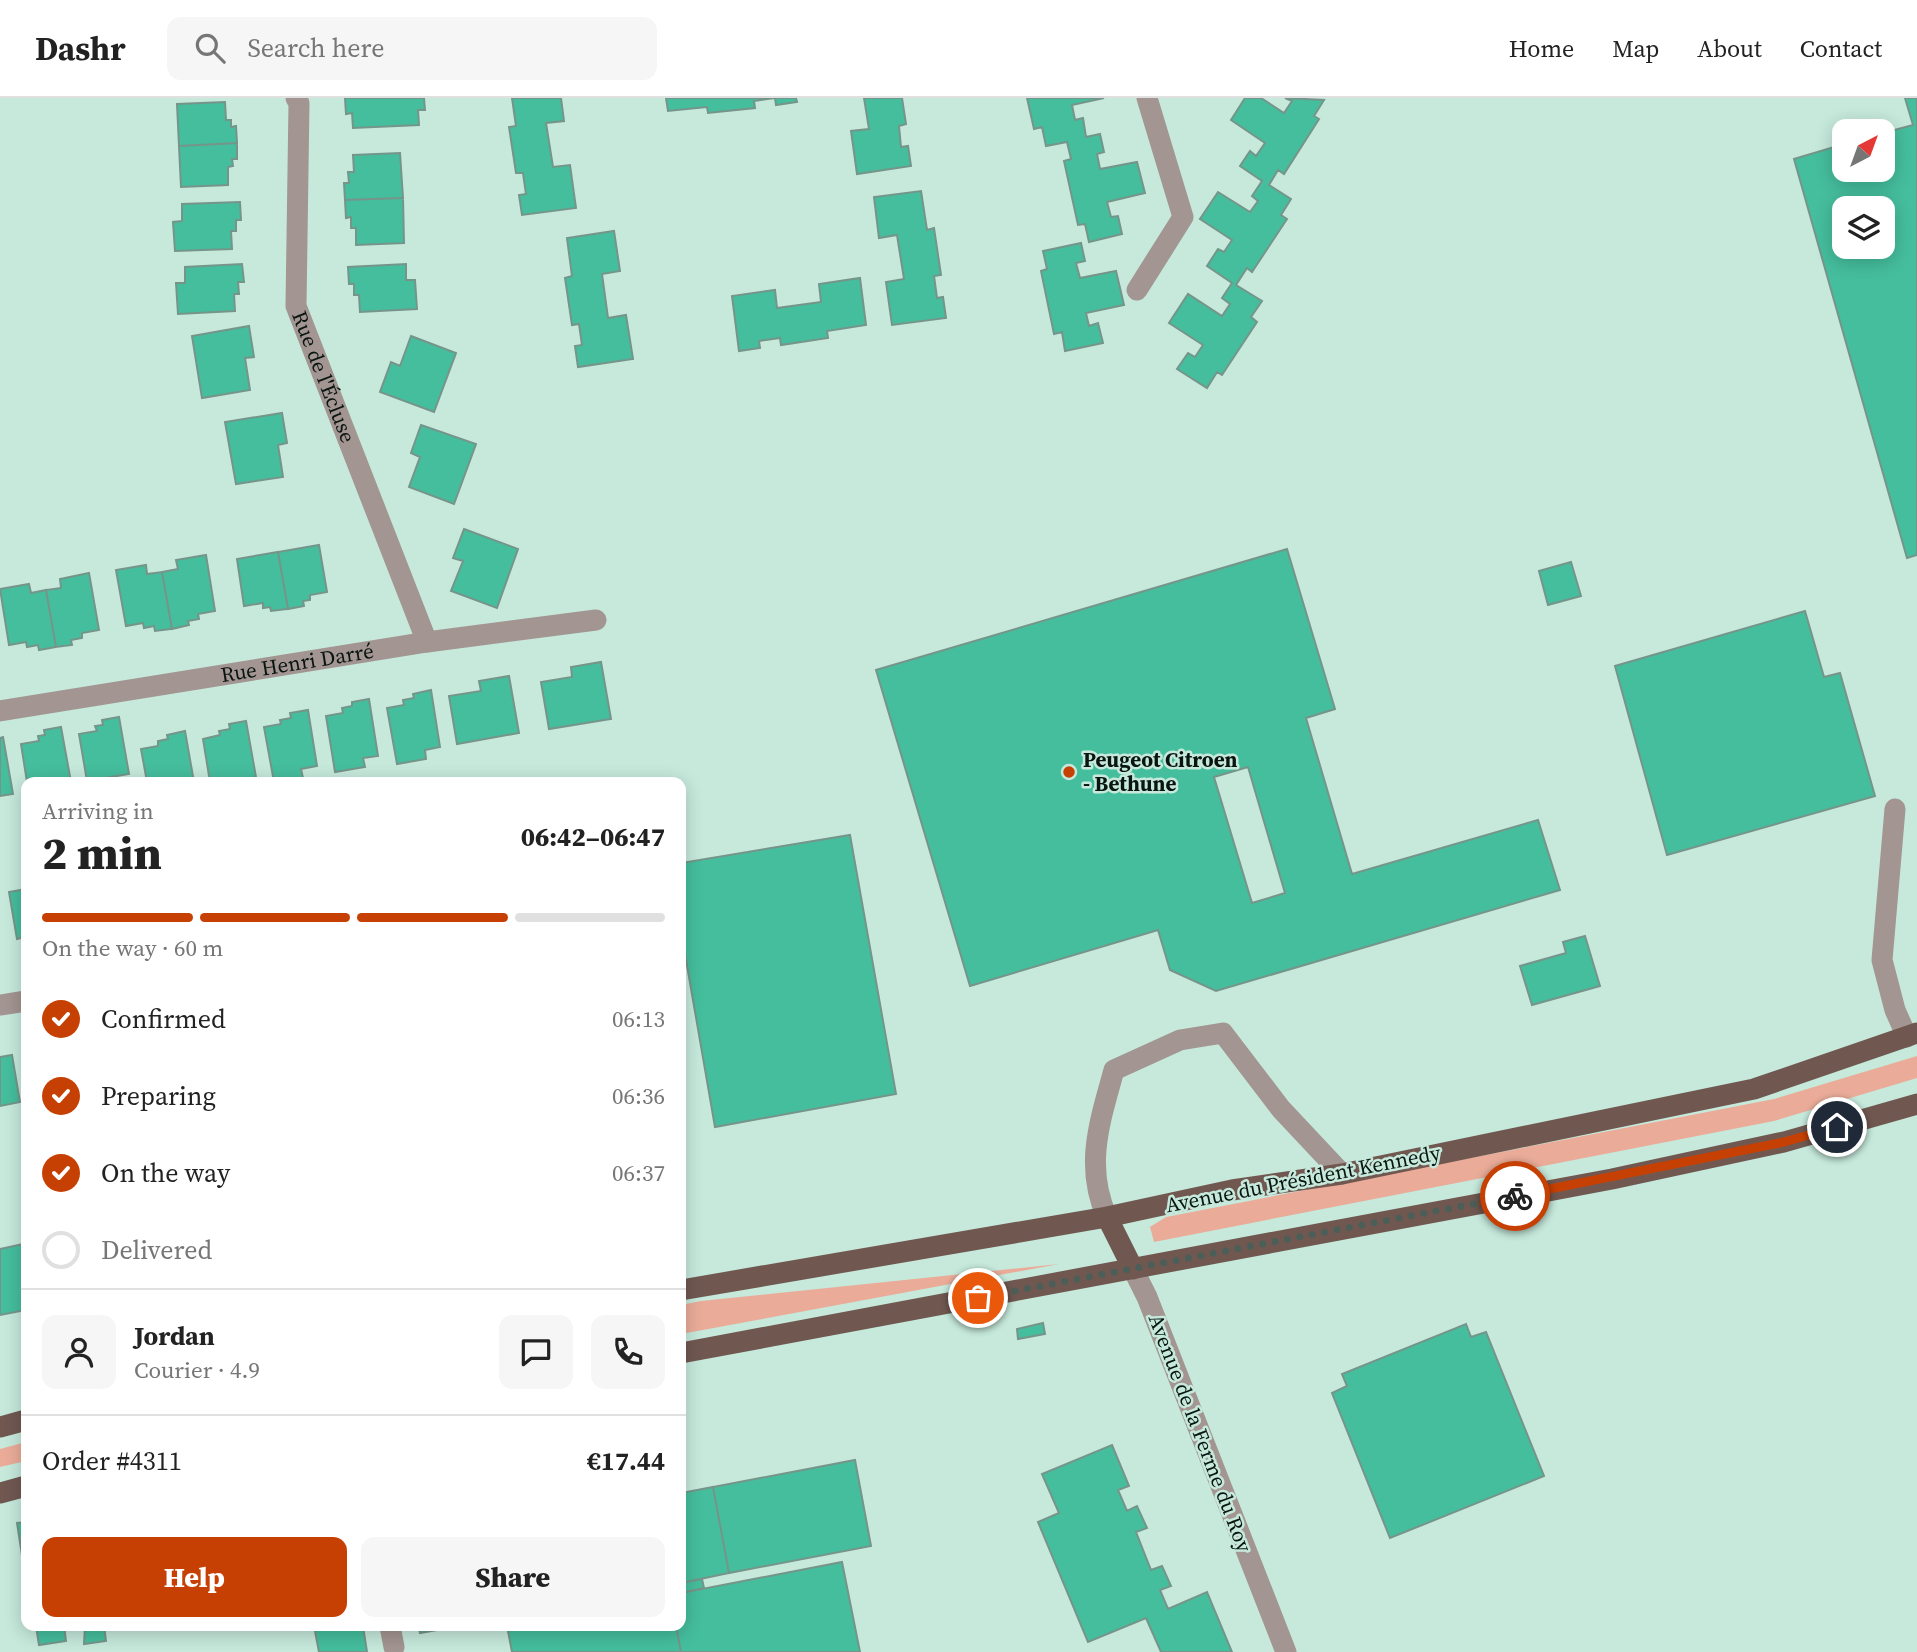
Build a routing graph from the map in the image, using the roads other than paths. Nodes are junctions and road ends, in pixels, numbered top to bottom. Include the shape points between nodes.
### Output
1 (296, 98) edge
2 (1147, 98) edge
3 (1137, 290) dead end
4 (596, 620) dead end
5 (427, 642) junction
6 (0, 711) edge
7 (1895, 809) dead end
8 (21, 1002) edge
9 (0, 1005) edge
10 (1912, 1035) edge
11 (1917, 1104) edge
12 (1342, 1174) junction
13 (1107, 1217) junction
14 (1133, 1269) junction
15 (686, 1289) edge
16 (686, 1352) edge
17 (21, 1421) edge
18 (0, 1427) edge
19 (21, 1487) edge
20 (0, 1493) edge
21 (1286, 1652) edge

1 - 5 street, Rue de l'Écluse via 296,306
2 - 3 street via 1183,217
4 - 5 street, Rue Henri Darré
5 - 6 street, Rue Henri Darré
7 - 10 street via 1882,960 1895,1010
8 - 9 street
10 - 12 main road, Avenue du Président Kennedy via 1754,1089
11 - 14 main road via 1784,1142
12 - 13 main road, Avenue du Président Kennedy via 1231,1190
12 - 13 street via 1281,1109 1223,1033 1180,1040 1114,1070 1094,1143 1099,1199
13 - 14 main road, Avenue de la Ferme du Roy
13 - 15 main road, Avenue du Président Kennedy
14 - 16 main road
14 - 21 street, Avenue de la Ferme du Roy
17 - 18 main road
19 - 20 main road

